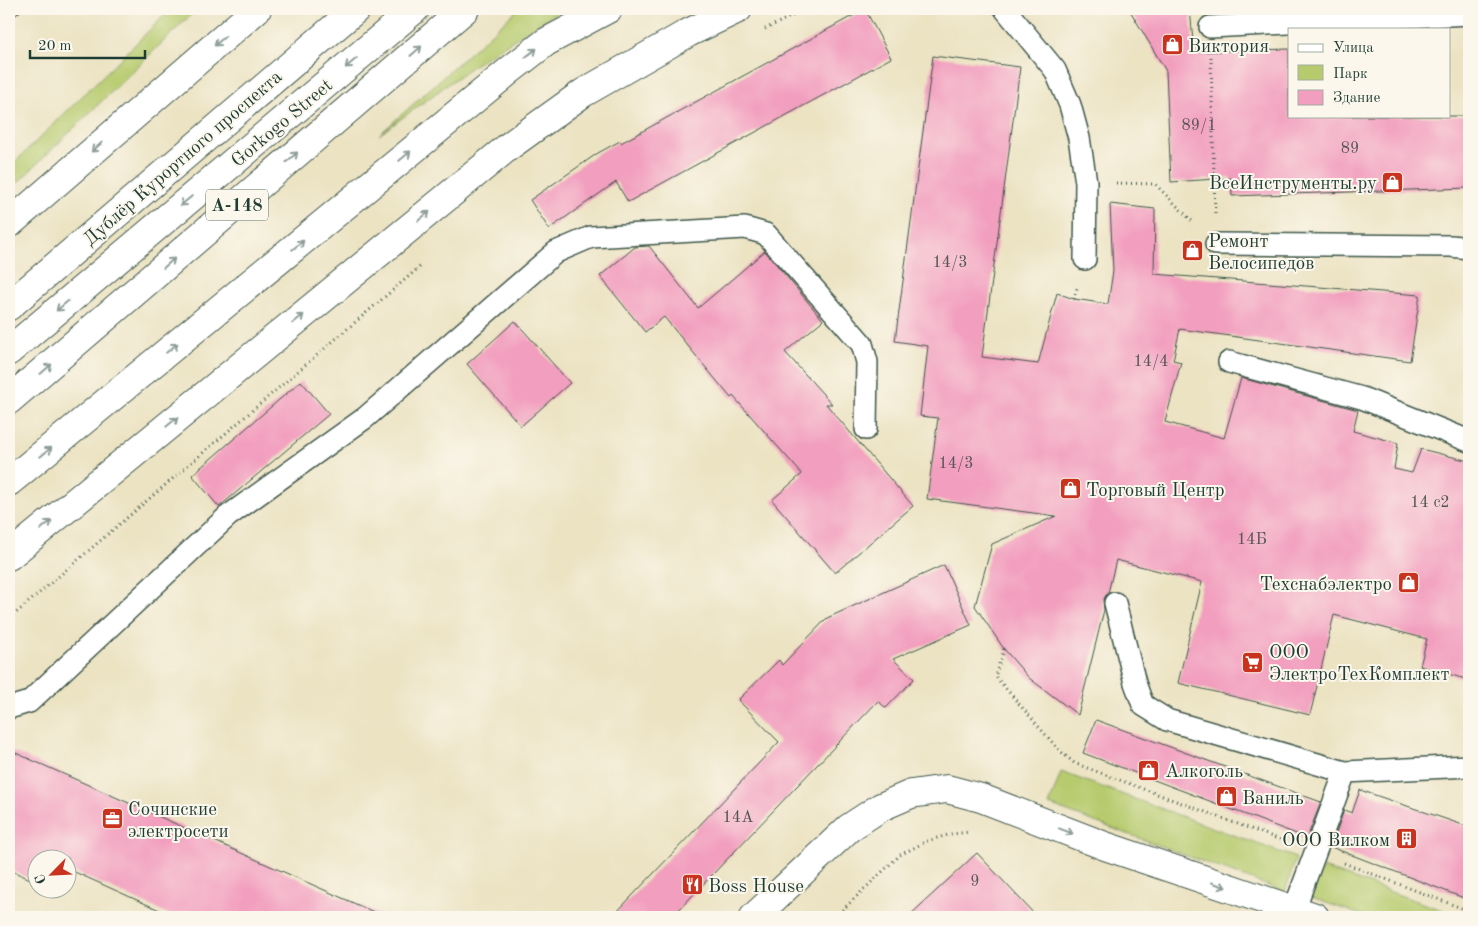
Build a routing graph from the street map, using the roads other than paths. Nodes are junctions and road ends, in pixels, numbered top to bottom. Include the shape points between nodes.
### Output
1 (257, 9) edge
2 (356, 9) edge
3 (415, 9) edge
4 (465, 9) edge
5 (608, 9) edge
6 (738, 9) edge
7 (1005, 9) edge
8 (1469, 14) edge
9 (1210, 27) road end
10 (9, 224) edge
11 (1216, 244) road end
12 (1469, 248) edge
13 (1085, 259) dead end
14 (9, 306) edge
15 (9, 351) edge
16 (1229, 362) dead end
17 (9, 400) edge
18 (866, 429) dead end
19 (1469, 441) edge
20 (9, 482) edge
21 (9, 556) edge
22 (1115, 602) dead end
23 (9, 708) edge
24 (1469, 766) edge
25 (1345, 772) junction
26 (1304, 914) edge
27 (754, 917) edge

1 -> 10 main road
2 - 14 main road, Дублёр Курортного проспекта
3 -> 15 main road, Gorkogo Street / А-148
17 -> 4 main road, А-148
20 -> 5 main road via 546,42
21 -> 6 main road via 508,147 583,93 688,33
7 - 13 lane via 1055,70 1070,105 1086,182
8 - 9 lane
11 - 12 lane
16 - 19 lane via 1362,398
18 - 23 lane via 867,362 862,344 766,234 745,228 591,237 556,252 365,418 228,516 29,702
22 - 25 lane via 1143,705 1167,720
24 - 25 lane
25 - 26 lane via 1315,853
27 -> 26 main road via 849,828 881,807 911,794 947,789 981,798 1105,846

